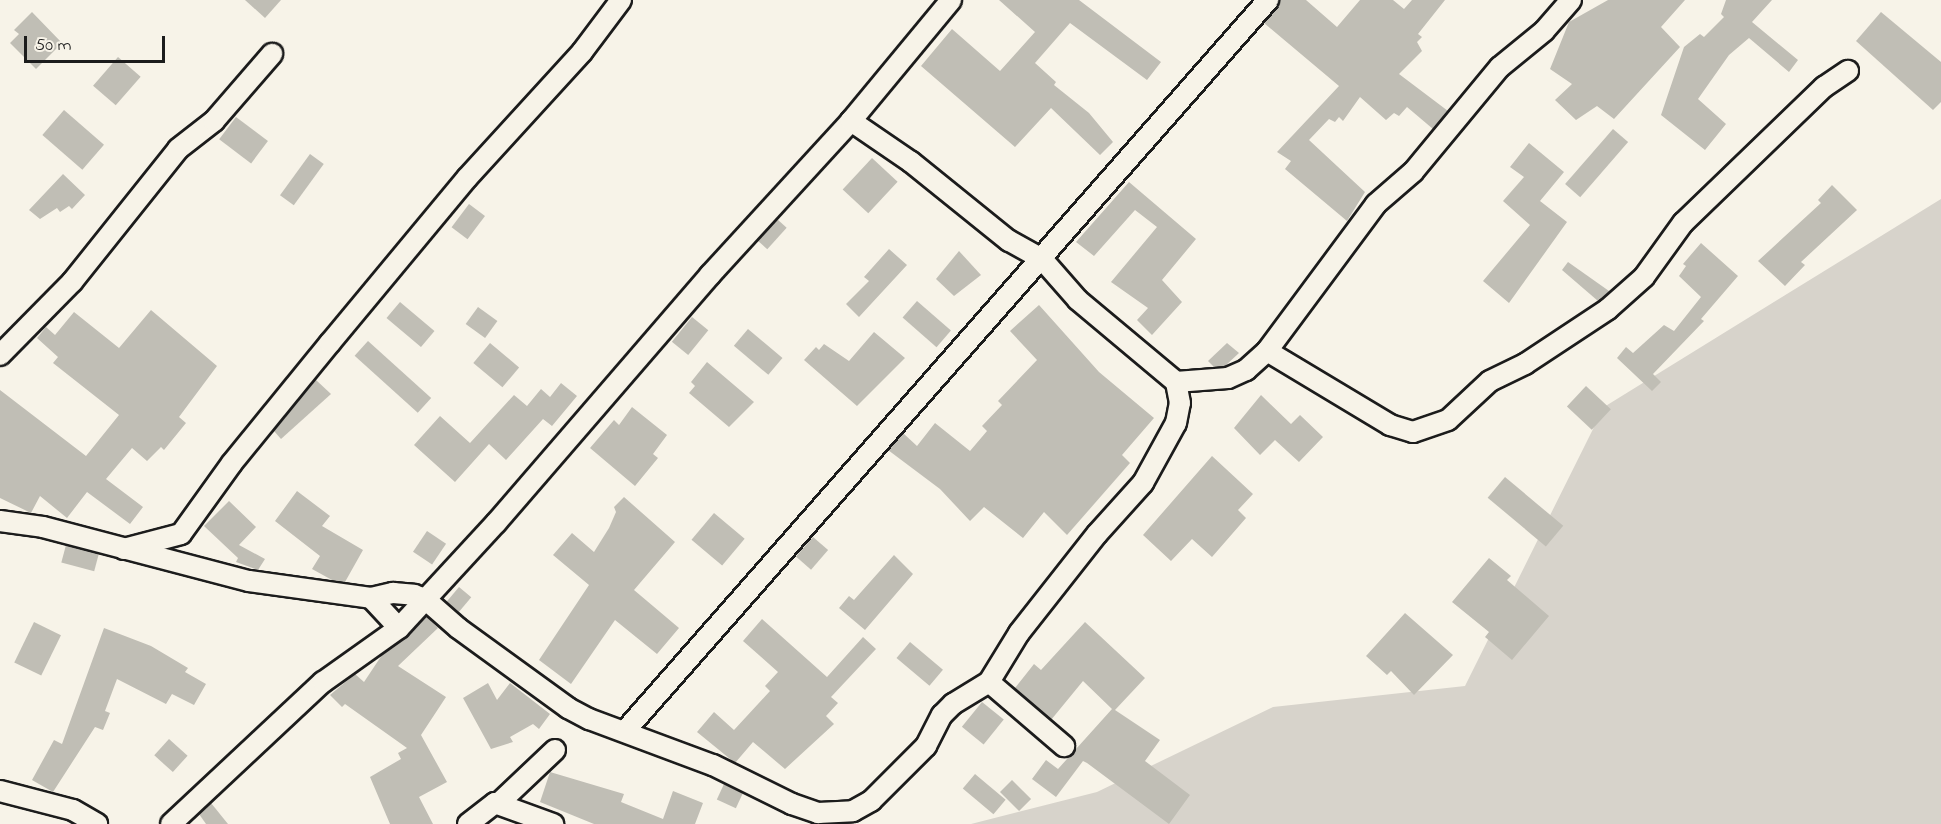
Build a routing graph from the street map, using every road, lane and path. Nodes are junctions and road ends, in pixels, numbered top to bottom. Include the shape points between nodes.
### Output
1 (621, 0) edge
2 (951, 0) edge
3 (1268, 0) edge
4 (1571, 0) edge
5 (272, 54) dead end
6 (1848, 71) dead end
7 (851, 121) junction
8 (1042, 259) junction
9 (1267, 351) junction
10 (0, 355) edge
11 (1176, 382) junction
12 (0, 521) edge
13 (121, 550) junction
14 (370, 598) junction
15 (425, 599) junction
16 (399, 628) junction
17 (989, 682) junction
18 (625, 731) junction
19 (1064, 746) dead end
20 (555, 750) dead end
21 (0, 791) edge
22 (499, 803) junction
23 (97, 824) edge
24 (171, 824) edge
25 (468, 824) edge
26 (553, 824) edge

1 - 13 street via 582,52 467,178 345,324 232,463 181,534
2 - 7 street
3 - 8 street
4 - 9 street via 1544,31 1500,67 1413,172 1376,204
5 - 10 street via 214,121 178,149 72,282
6 - 9 street via 1824,87 1692,215 1644,276 1608,309 1525,364 1490,381 1448,420 1413,432 1389,424
7 - 8 street via 911,162 1009,241
7 - 15 street
8 - 11 street via 1078,300
8 - 18 street
9 - 11 street via 1246,370 1228,378
11 - 17 street via 1180,403 1176,423 1143,483 1019,633
12 - 13 street via 43,527
13 - 14 street via 249,581
14 - 15 street via 405,592
14 - 16 street
15 - 16 street
15 - 18 street via 458,628 568,708
16 - 24 street via 323,682
17 - 18 street via 974,688 942,716 926,746 872,801 840,814 792,804 713,765
17 - 19 street
20 - 22 street
21 - 23 street via 73,810
22 - 25 street via 482,809
22 - 26 street

